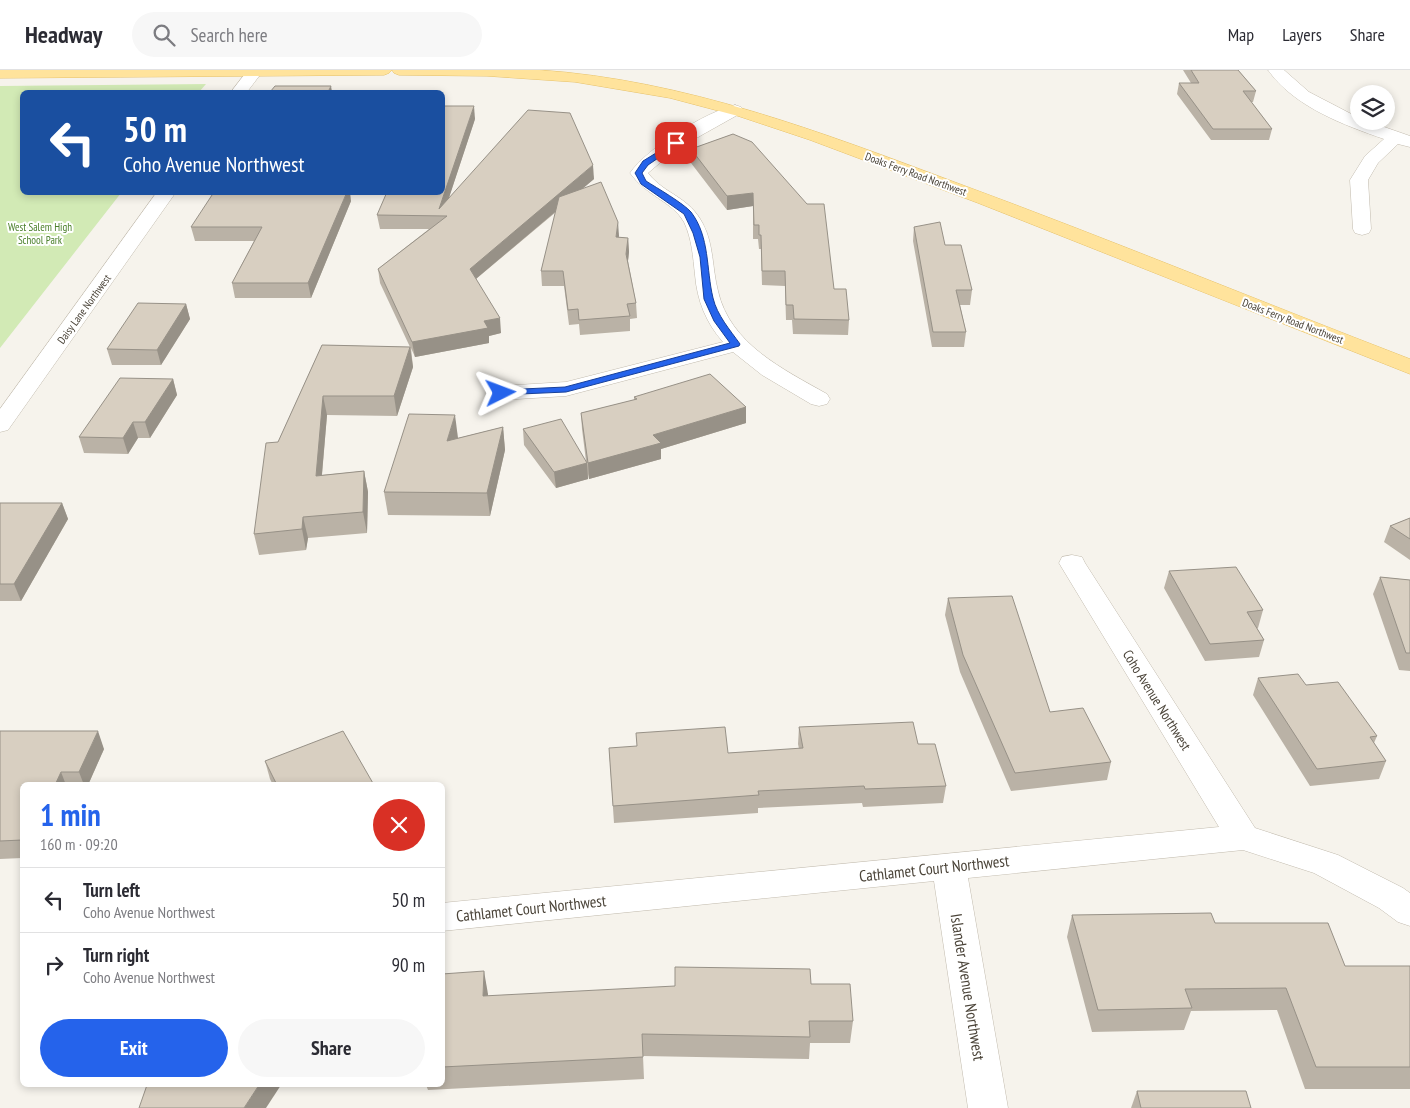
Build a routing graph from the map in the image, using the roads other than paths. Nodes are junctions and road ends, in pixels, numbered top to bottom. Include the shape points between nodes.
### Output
1 (384, 70) edge
2 (399, 70) edge
3 (1276, 70) edge
4 (255, 71) edge
5 (0, 73) edge
6 (241, 90) edge
7 (735, 110) junction
8 (1403, 140) edge
9 (165, 195) edge
10 (1362, 229) dead end
11 (736, 344) junction
12 (1410, 367) edge
13 (501, 393) dead end
14 (819, 399) dead end
15 (0, 425) edge
16 (1072, 563) dead end
17 (1243, 837) junction
18 (949, 867) junction
19 (1410, 912) edge
20 (445, 916) edge
21 (988, 1108) edge

1 - 4 main road
2 - 7 main road, Doaks Ferry Road Northwest via 476,70 576,78 643,88
3 - 8 street via 1287,84 1309,98 1347,118
4 - 5 main road
4 - 6 street
7 - 11 street via 706,123 646,163 638,173 643,182 687,213 704,257 709,299 719,321
7 - 12 main road, Doaks Ferry Road Northwest via 1037,218
8 - 10 street via 1371,160 1359,180
9 - 15 street, Daisy Lane Northwest
11 - 13 street via 566,390
11 - 14 street via 772,372
16 - 17 street, Coho Avenue Northwest
17 - 18 street, Cathlamet Court Northwest
17 - 19 street, Cathlamet Court Northwest via 1326,864 1391,898
18 - 20 street, Cathlamet Court Northwest
18 - 21 street, Islander Avenue Northwest

